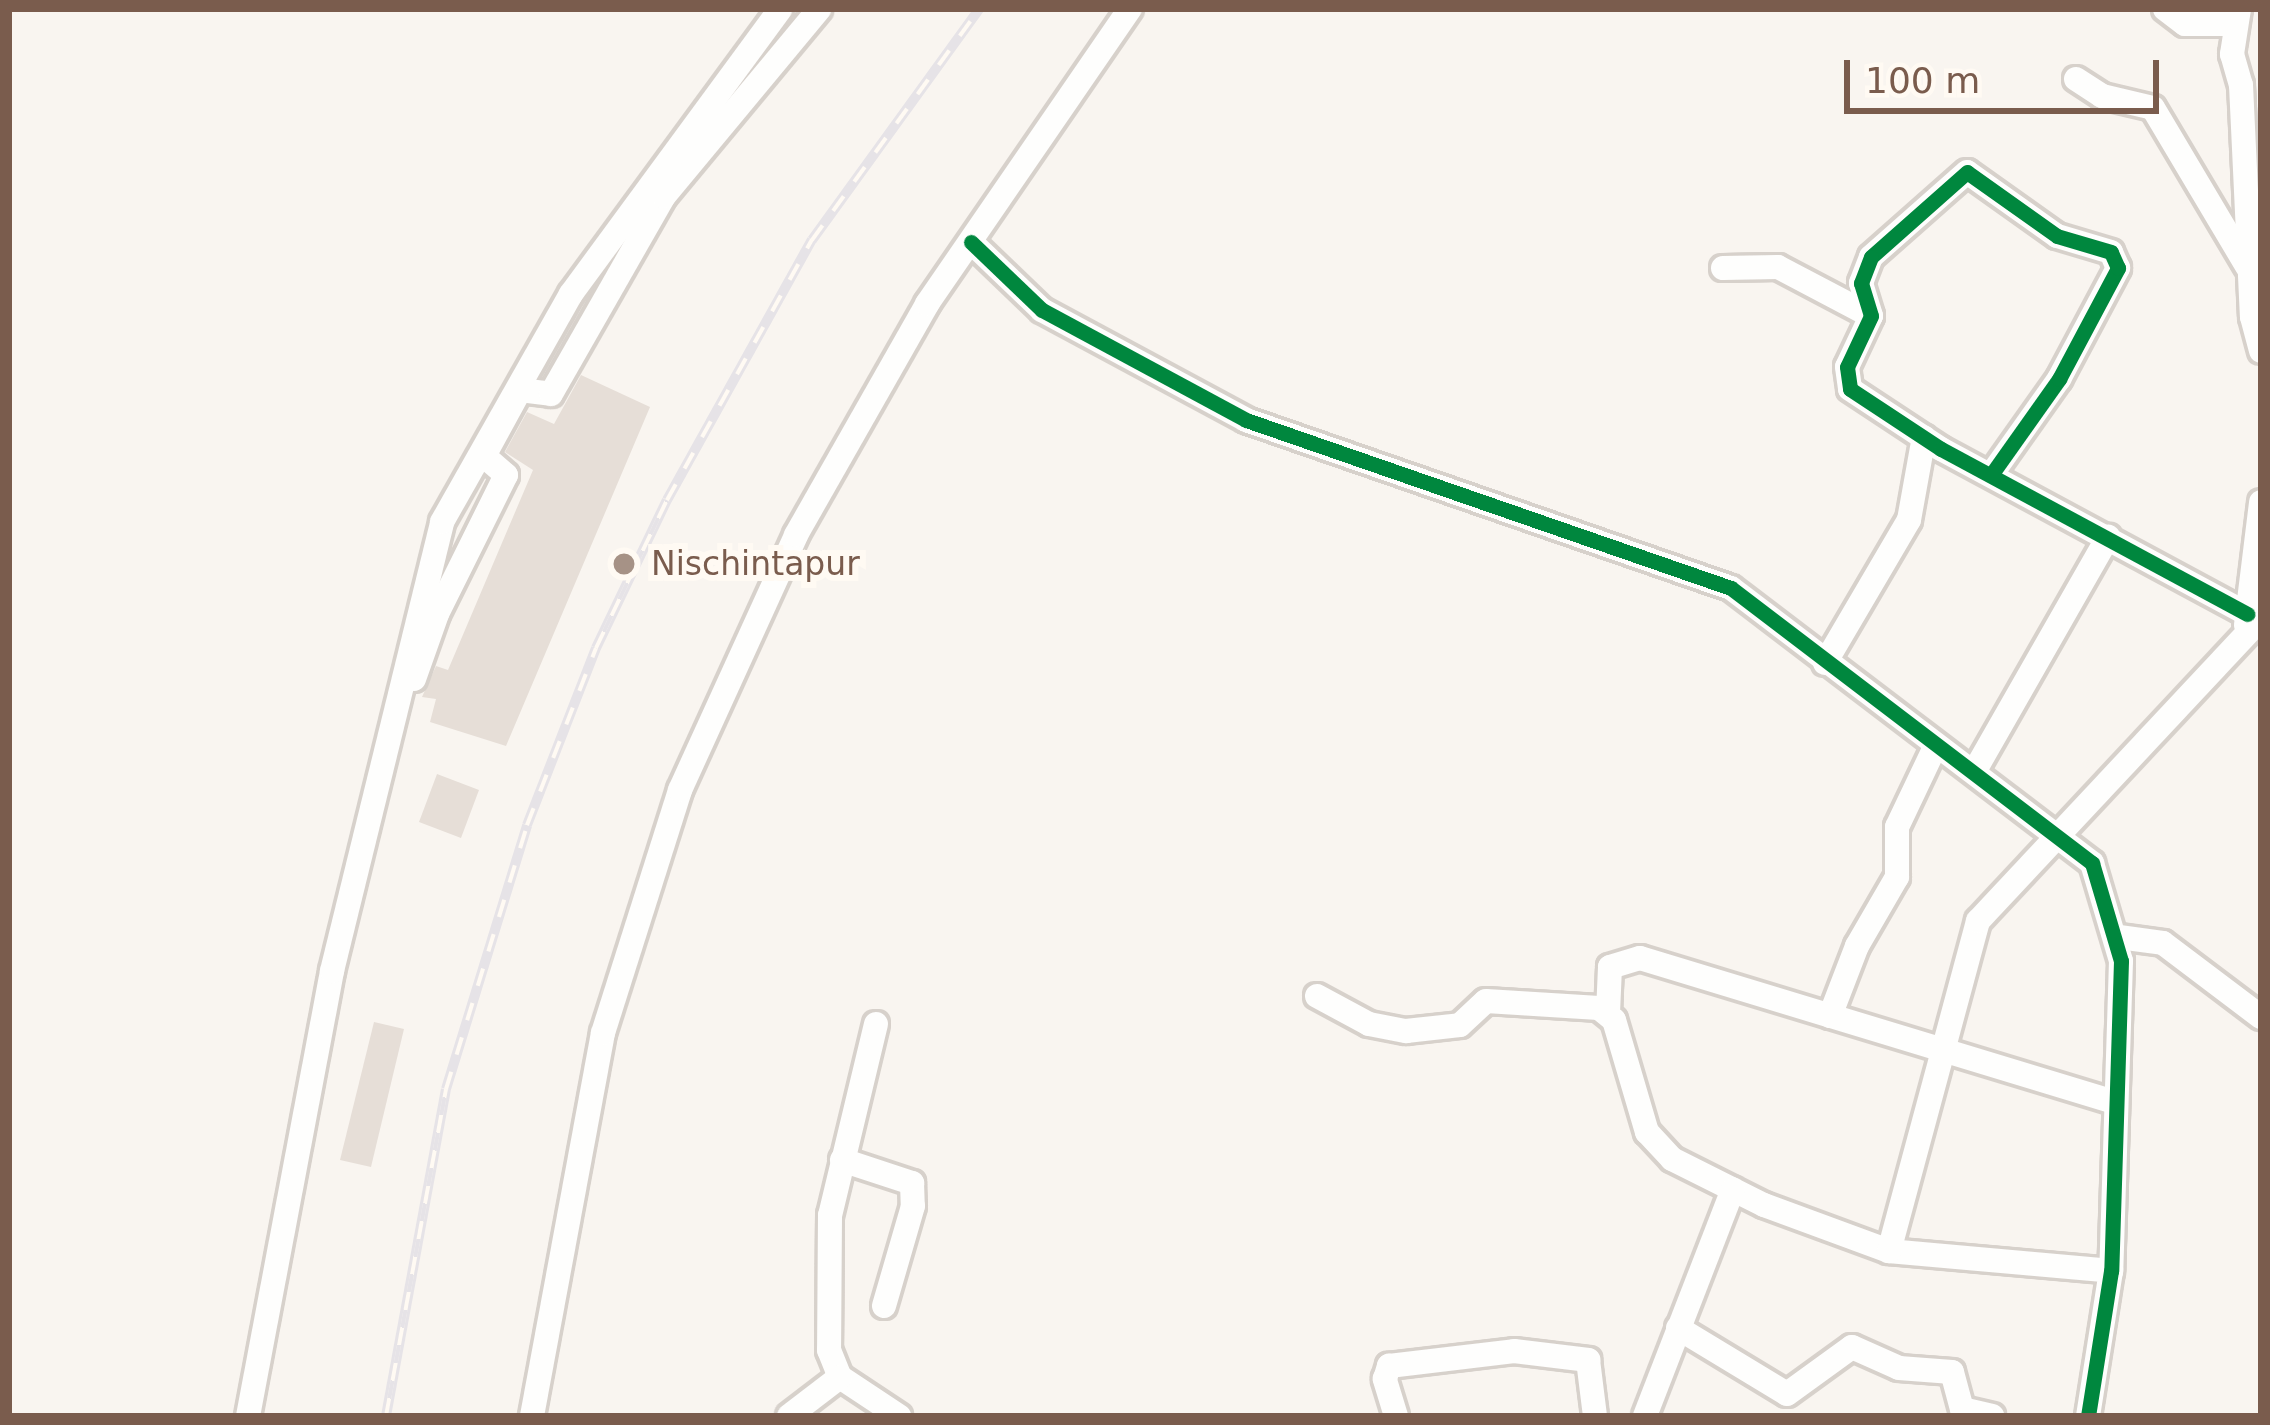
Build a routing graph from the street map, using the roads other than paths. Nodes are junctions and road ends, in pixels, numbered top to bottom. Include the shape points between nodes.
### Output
1 (780, 9) edge
2 (819, 9) edge
3 (1130, 9) edge
4 (2165, 9) edge
5 (2237, 16) edge
6 (2076, 80) dead end
7 (2252, 134) edge
8 (971, 242) junction
9 (1723, 268) dead end
10 (2249, 268) junction
11 (1871, 316) junction
12 (2261, 351) edge
13 (1924, 436) junction
14 (1991, 475) junction
15 (2261, 502) edge
16 (2108, 537) junction
17 (2252, 620) edge
18 (1825, 663) junction
19 (1936, 745) junction
20 (1974, 772) junction
21 (369, 808) junction
22 (2063, 837) junction
23 (2119, 937) junction
24 (1317, 996) dead end
25 (1608, 1013) junction
26 (1830, 1016) junction
27 (2261, 1017) edge
28 (876, 1024) dead end
29 (1945, 1051) junction
30 (2112, 1101) junction
31 (842, 1160) junction
32 (1732, 1189) junction
33 (1889, 1252) junction
34 (2111, 1271) junction
35 (884, 1306) dead end
36 (1678, 1328) junction
37 (840, 1377) junction
38 (248, 1416) edge
39 (532, 1416) edge
40 (790, 1416) edge
41 (899, 1416) edge
42 (1396, 1416) edge
43 (1594, 1416) edge
44 (1645, 1416) edge
45 (1992, 1416) edge
46 (2088, 1416) edge

1 - 21 street via 571,294 460,482 424,578
2 - 21 street via 664,196 550,394 520,389 484,456 506,476 437,614
3 - 8 street
4 - 5 street via 2186,24
5 - 7 street
6 - 10 street via 2102,96 2152,108
7 - 10 street
8 - 18 street via 1042,310 1246,420 1731,588
8 - 39 street via 796,535 680,790 603,1033
9 - 11 street via 1778,267
10 - 12 street
11 - 13 street via 1847,367 1850,389
11 - 14 street via 1861,283 1871,256 1967,172 2057,236 2117,256 2067,367
13 - 14 street
13 - 18 street via 1909,520
14 - 16 street
15 - 17 street
16 - 17 street
16 - 20 street
17 - 22 street
18 - 19 street
19 - 20 street
19 - 26 street via 1897,827 1901,866
20 - 22 street
21 - 38 street via 284,1196
22 - 23 street via 2101,874
22 - 29 street via 1978,921
23 - 27 street via 2163,943
23 - 30 street
24 - 25 street via 1369,1024 1406,1031 1460,1025 1475,1006 1495,1000
25 - 26 street via 1610,967 1640,958
25 - 32 street via 1656,1146
26 - 29 street
28 - 31 street
29 - 30 street
29 - 33 street
30 - 34 street
31 - 35 street via 912,1183 913,1206
31 - 37 street via 829,1260 829,1350
32 - 33 street
32 - 36 street
33 - 34 street
34 - 46 street
36 - 44 street
36 - 45 street via 1787,1394 1852,1347 1899,1368 1952,1372 1962,1408
37 - 40 street
37 - 41 street
42 - 43 street via 1384,1379 1389,1366 1514,1351 1588,1360

